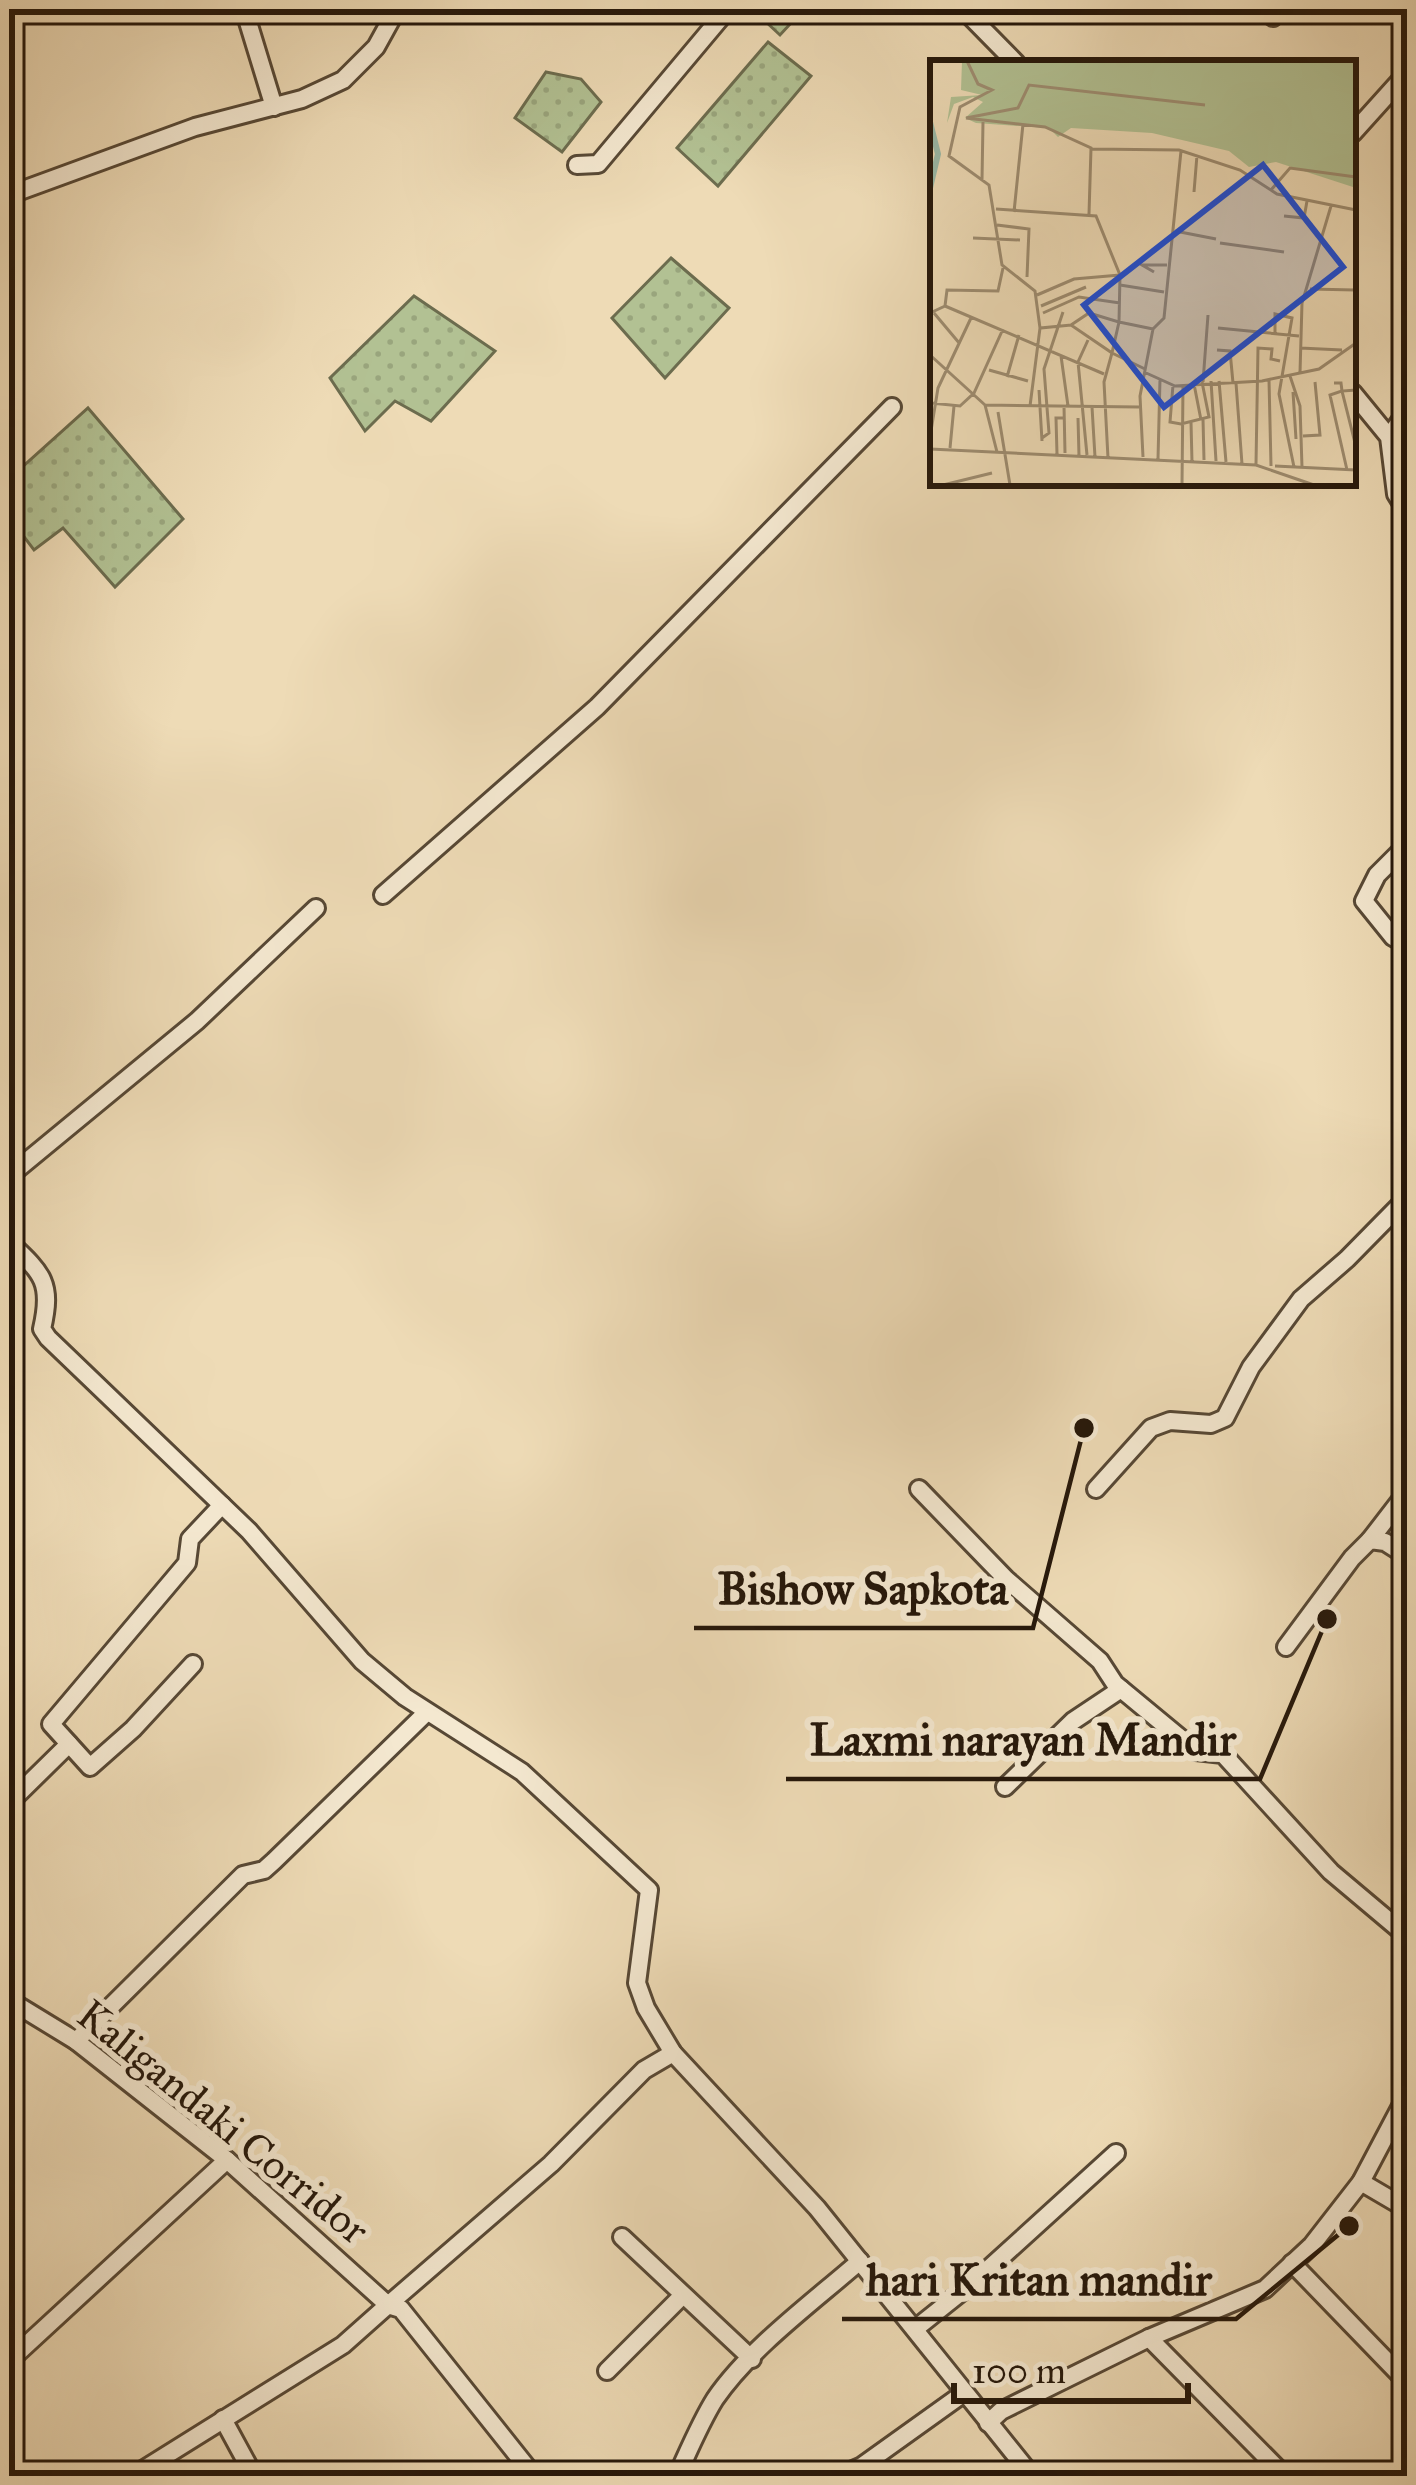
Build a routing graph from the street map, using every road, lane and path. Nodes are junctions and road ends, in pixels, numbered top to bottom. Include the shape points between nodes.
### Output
1 (244, 9) edge
2 (397, 9) edge
3 (728, 9) edge
4 (963, 9) edge
5 (1013, 60) edge
6 (1407, 73) edge
7 (274, 107) junction
8 (1356, 131) edge
9 (577, 165) dead end
10 (9, 195) edge
11 (1356, 397) edge
12 (892, 407) dead end
13 (1407, 411) edge
14 (1389, 437) junction
15 (1407, 512) edge
16 (1407, 844) edge
17 (383, 895) dead end
18 (316, 908) dead end
19 (1407, 945) edge
20 (9, 1176) edge
21 (1407, 1198) edge
22 (9, 1241) edge
23 (919, 1489) dead end
24 (1096, 1489) dead end
25 (1407, 1492) edge
26 (222, 1504) junction
27 (1370, 1540) junction
28 (1407, 1556) edge
29 (1286, 1647) dead end
30 (193, 1664) dead end
31 (1121, 1689) junction
32 (427, 1712) junction
33 (69, 1744) junction
34 (1005, 1787) dead end
35 (9, 1803) edge
36 (1407, 1936) edge
37 (9, 2000) edge
38 (76, 2041) junction
39 (673, 2053) junction
40 (1407, 2095) edge
41 (1116, 2153) dead end
42 (227, 2160) junction
43 (1361, 2182) junction
44 (1407, 2210) edge
45 (622, 2237) dead end
46 (860, 2261) junction
47 (1292, 2263) junction
48 (682, 2296) junction
49 (388, 2305) junction
50 (915, 2329) junction
51 (1149, 2338) junction
52 (752, 2359) junction
53 (9, 2362) edge
54 (607, 2371) dead end
55 (1407, 2382) edge
56 (964, 2393) junction
57 (223, 2419) junction
58 (988, 2422) junction
59 (133, 2476) edge
60 (254, 2476) edge
61 (534, 2476) edge
62 (677, 2476) edge
63 (839, 2476) edge
64 (1032, 2476) edge
65 (1285, 2476) edge

1 - 7 street
2 - 7 street via 376,47 343,80
3 - 9 street via 598,164
4 - 5 street
6 - 8 street
7 - 10 street
11 - 14 street
12 - 17 street via 597,707
13 - 14 street
14 - 15 street via 1396,494
16 - 19 street via 1364,901
18 - 20 street via 197,1022
21 - 24 street via 1301,1299 1225,1418 1151,1428
22 - 26 street via 45,1282 48,1338
23 - 31 street
25 - 27 street
26 - 32 street via 362,1661
26 - 33 street via 190,1539 187,1563 51,1724
27 - 28 street
27 - 29 street
30 - 33 street via 90,1767
31 - 34 street via 1073,1721
31 - 36 street via 1196,1751 1223,1754 1331,1872
32 - 38 street via 274,1861 243,1875
32 - 39 street via 522,1772 649,1890 637,1983
33 - 35 street
37 - 38 street, Kaligandaki Corridor
38 - 42 street, Kaligandaki Corridor
39 - 46 street
39 - 49 street via 644,2070 551,2164
40 - 43 street
41 - 50 street
42 - 49 street, Kaligandaki Corridor
42 - 53 street
43 - 44 street
43 - 47 street
45 - 48 street
46 - 50 street
46 - 52 street
47 - 51 street via 1265,2289
47 - 55 street
48 - 52 street
48 - 54 street
49 - 57 street via 344,2344
49 - 61 street, Kaligandaki Corridor via 401,2309
50 - 56 street
51 - 58 street
51 - 65 street
52 - 62 street via 716,2399
56 - 58 street
56 - 63 street
57 - 59 street
57 - 60 street
58 - 64 street

